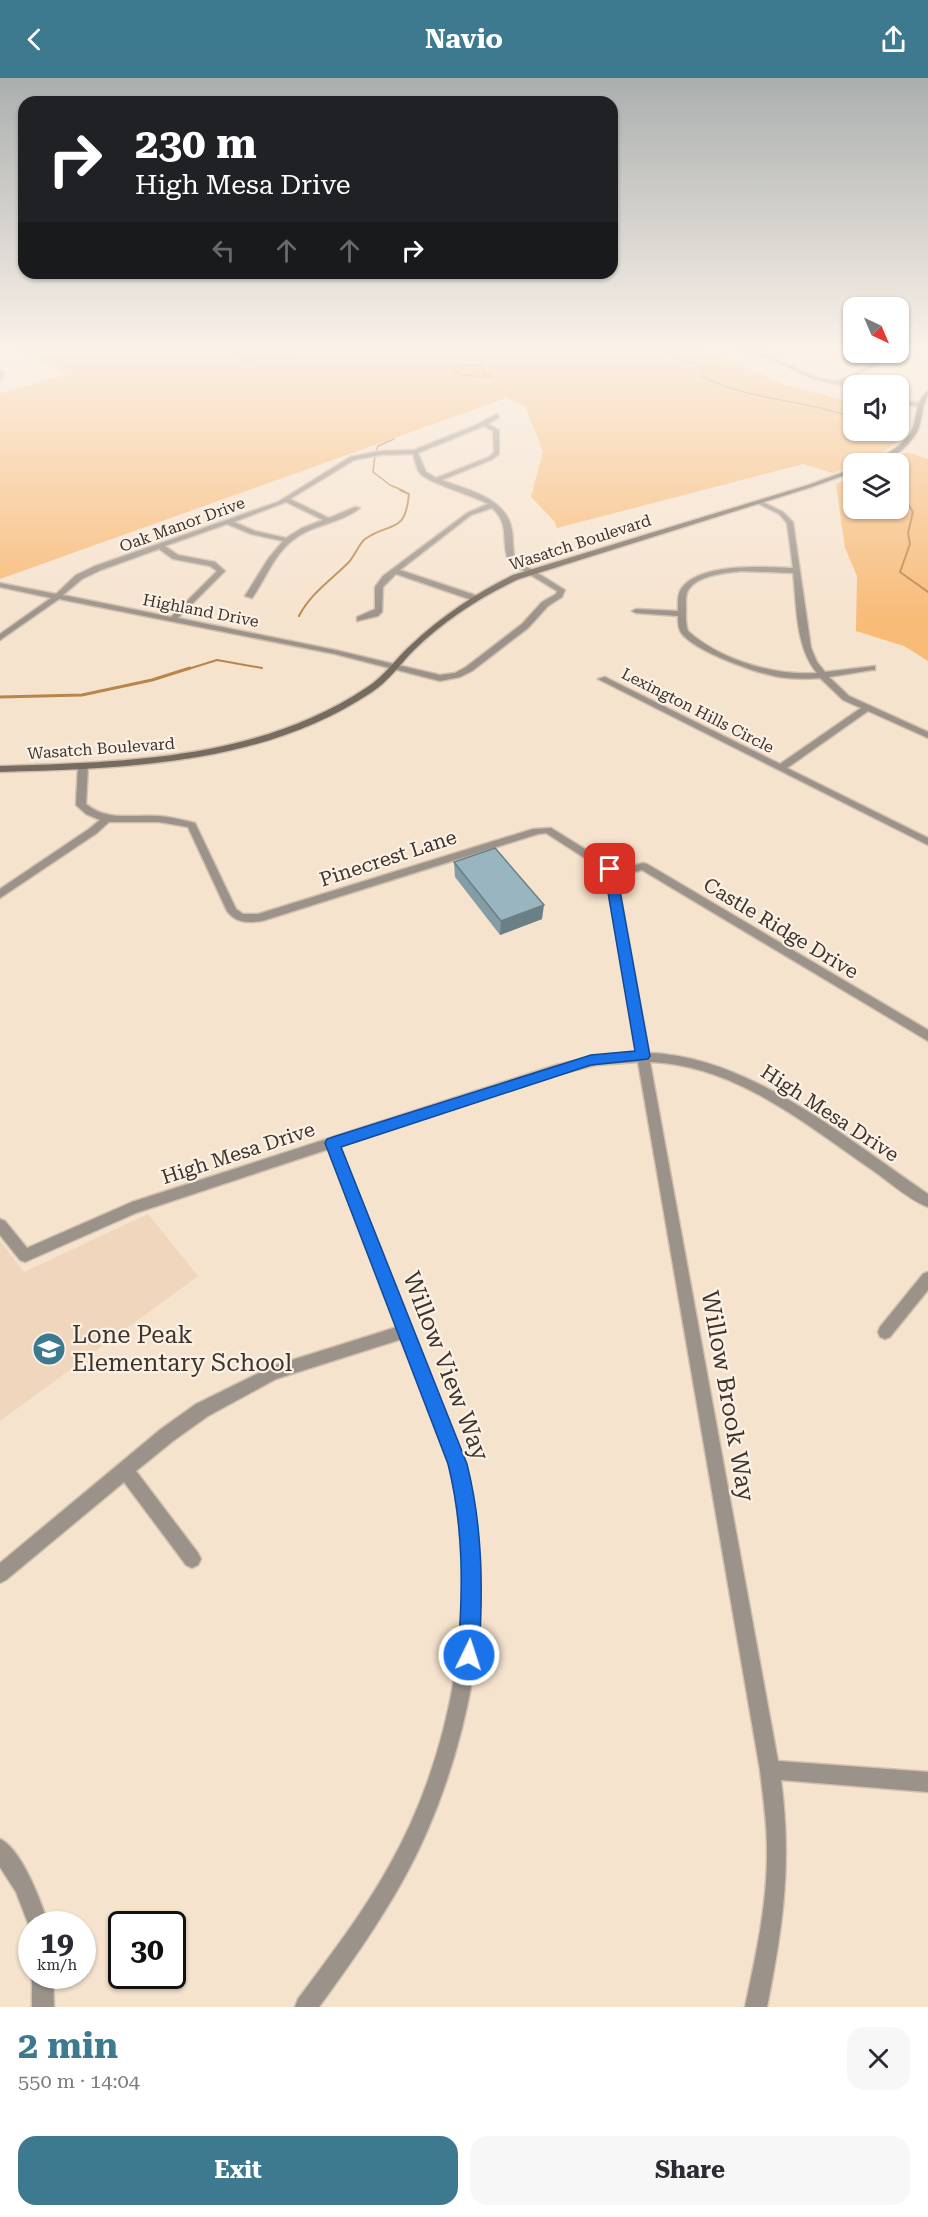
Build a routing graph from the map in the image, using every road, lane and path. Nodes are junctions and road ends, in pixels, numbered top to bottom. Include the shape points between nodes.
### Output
1 (441, 440) edge
2 (496, 440) edge
3 (908, 440) edge
4 (416, 452) junction
5 (892, 453) edge
6 (843, 474) edge
7 (436, 480) junction
8 (286, 500) junction
9 (759, 502) junction
10 (492, 505) junction
11 (357, 508) dead end
12 (330, 521) junction
13 (228, 522) junction
14 (288, 540) junction
15 (161, 547) junction
16 (395, 571) junction
17 (530, 571) junction
18 (797, 571) junction
19 (0, 585) edge
20 (249, 596) dead end
21 (57, 597) junction
22 (475, 598) junction
23 (636, 611) dead end
24 (682, 614) junction
25 (173, 619) junction
26 (360, 619) dead end
27 (0, 638) edge
28 (396, 667) junction
29 (872, 668) dead end
30 (822, 674) junction
31 (602, 679) dead end
32 (866, 708) junction
33 (928, 735) edge
34 (83, 766) junction
35 (780, 768) junction
36 (0, 769) edge
37 (106, 819) junction
38 (928, 842) edge
39 (612, 875) junction
40 (0, 894) edge
41 (928, 1036) edge
42 (643, 1056) junction
43 (333, 1143) junction
44 (928, 1201) edge
45 (0, 1225) edge
46 (928, 1279) edge
47 (406, 1331) junction
48 (885, 1332) dead end
49 (125, 1470) junction
50 (192, 1559) dead end
51 (0, 1574) edge
52 (770, 1770) junction
53 (928, 1782) edge
54 (0, 1849) edge
55 (33, 1911) edge
56 (43, 1989) edge
57 (43, 2007) edge
58 (306, 2007) edge
59 (756, 2007) edge

1 - 4 street
2 - 7 street via 497,453 490,458
3 - 5 main road
4 - 7 street via 422,471
4 - 8 street, Oak Manor Drive via 352,458
6 - 9 main road, Wasatch Boulevard
7 - 10 street via 466,489
8 - 12 street
8 - 13 street, Oak Manor Drive
9 - 17 main road, Wasatch Boulevard
9 - 18 street via 790,522
10 - 16 street via 469,514
10 - 17 street via 507,522 511,558
11 - 12 street
12 - 14 street
13 - 14 street via 253,533
13 - 15 street, Oak Manor Drive
14 - 20 street
15 - 21 street, Oak Manor Drive via 79,577
15 - 25 street via 176,556 217,566 221,571
16 - 22 street
16 - 26 street via 380,587 379,610
17 - 22 main road, Wasatch Boulevard
17 - 28 street, Highland Drive via 559,588 560,594 469,669 440,678
18 - 24 street via 744,568 701,579 684,591
18 - 30 street via 807,648
19 - 21 street, Highland Drive
21 - 25 street, Highland Drive
21 - 27 street, Oak Manor Drive
22 - 28 main road, Wasatch Boulevard via 410,650
23 - 24 street
24 - 30 street via 682,626 690,637 754,668 780,675
25 - 28 street, Highland Drive
28 - 34 main road, Wasatch Boulevard via 369,690 337,709 262,739 162,761
29 - 30 street
30 - 32 street via 838,692
31 - 35 street, Lexington Hills Circle
32 - 33 street
32 - 35 street
34 - 36 main road, Wasatch Boulevard
34 - 37 street via 81,805
35 - 38 street, Lexington Hills Circle
37 - 39 street, Pinecrest Lane via 158,819 192,825 232,911 240,918 258,918 537,831 547,830 603,862
37 - 40 street
39 - 41 street, Castle Ridge Drive via 643,866
39 - 42 street, Willow Brook Way
42 - 43 street, High Mesa Drive via 591,1060
42 - 44 street, High Mesa Drive via 696,1063 749,1083 778,1098
42 - 52 street, Willow Brook Way
43 - 45 street, High Mesa Drive via 132,1208 25,1256
43 - 47 street, Willow View Way
46 - 48 street
47 - 49 street via 273,1373 237,1390 202,1410
47 - 58 street, Willow View Way via 458,1464 466,1497 473,1591 469,1655 456,1722 432,1795 397,1872
49 - 50 street
49 - 51 street
52 - 53 street
52 - 59 street, Willow Brook Way via 777,1826 776,1886
54 - 55 street via 24,1886
56 - 57 street

